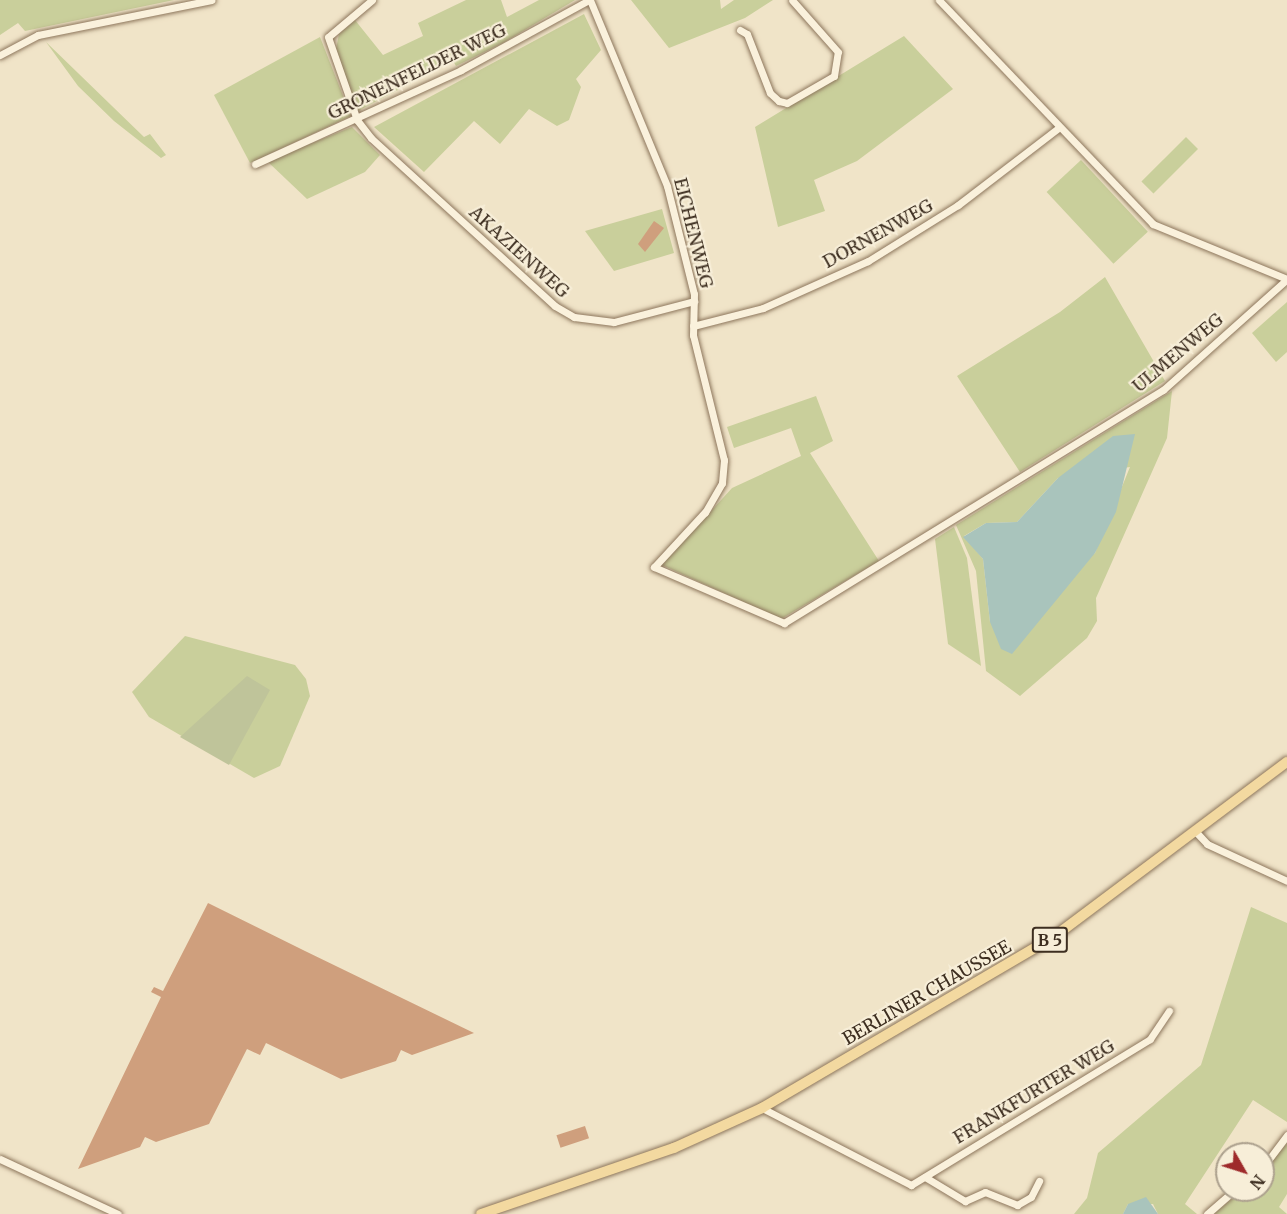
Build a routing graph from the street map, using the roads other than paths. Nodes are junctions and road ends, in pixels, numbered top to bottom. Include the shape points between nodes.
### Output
1 (212, 0) edge
2 (372, 0) edge
3 (590, 0) edge
4 (792, 0) edge
5 (939, 0) edge
6 (740, 30) dead end
7 (0, 55) edge
8 (357, 120) junction
9 (1057, 129) junction
10 (255, 164) dead end
11 (694, 301) junction
12 (693, 326) junction
13 (654, 567) joint
14 (1285, 767) edge
15 (1196, 832) junction
16 (1287, 881) edge
17 (1169, 1011) dead end
18 (761, 1112) junction
19 (1287, 1135) edge
20 (1275, 1151) edge
21 (0, 1159) edge
22 (925, 1177) junction
23 (1039, 1181) dead end
24 (1222, 1202) edge
25 (118, 1214) edge
26 (481, 1214) edge
27 (498, 1214) edge
28 (1207, 1214) edge

1 - 7 street via 38,35
2 - 8 street via 328,37
3 - 8 street, GRONENFELDER WEG via 502,50
3 - 11 street, EICHENWEG via 667,186
4 - 6 street via 838,51 834,76 787,103 779,101 770,93 747,34
5 - 9 street, ULMENWEG
8 - 10 street, GRONENFELDER WEG
8 - 11 street, AKAZIENWEG via 503,259 574,317 614,322
9 - 12 street, DORNENWEG via 958,205 868,261 763,308
9 - 13 street, ULMENWEG via 1153,224 1287,279 1163,390 795,621 773,623
11 - 12 street, EICHENWEG
12 - 13 street, EICHENWEG via 720,434 722,483 705,512
14 - 15 main road, BERLINER CHAUSSEE / B 5
15 - 16 street via 1207,844
15 - 18 main road, BERLINER CHAUSSEE / B 5 via 1055,936
17 - 22 street, FRANKFURTER WEG via 1149,1039
18 - 22 street, FRANKFURTER WEG via 904,1185
18 - 26 main road, BERLINER CHAUSSEE / B 5 via 677,1146
18 - 27 main road, BERLINER CHAUSSEE / B 5 via 712,1140
19 - 20 street
21 - 25 street
22 - 23 street via 965,1201 985,1192 1017,1205 1031,1197
24 - 28 street

